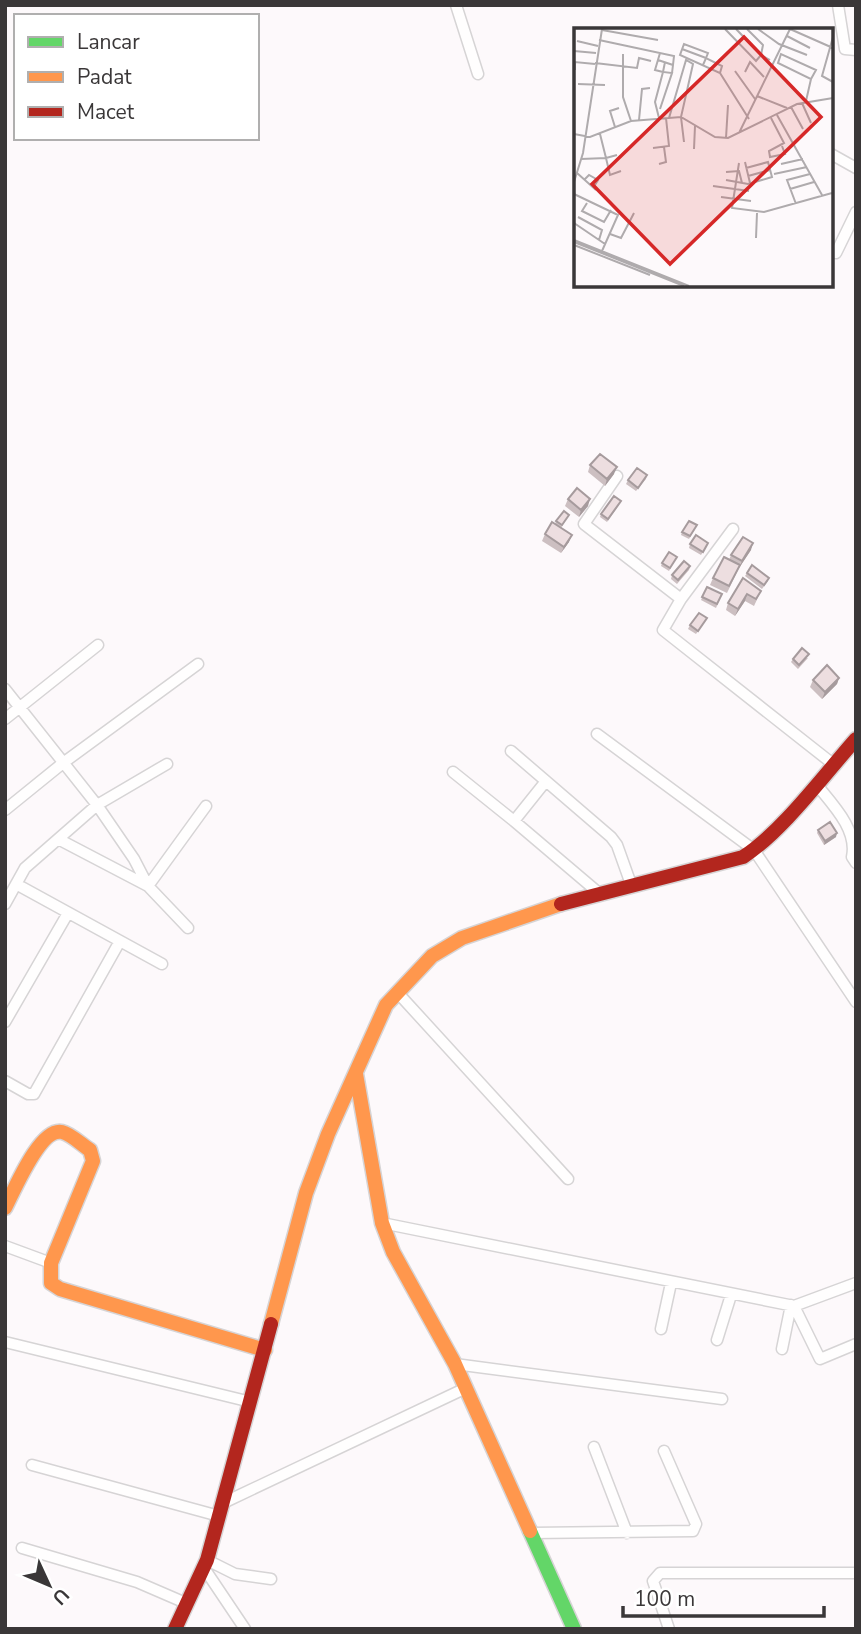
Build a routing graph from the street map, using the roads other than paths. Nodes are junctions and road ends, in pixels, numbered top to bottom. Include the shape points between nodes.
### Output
1 (456, 5) edge
2 (838, 5) edge
3 (856, 50) edge
4 (478, 74) dead end
5 (833, 155) edge
6 (856, 168) edge
7 (856, 212) edge
8 (836, 253) dead end
9 (617, 477) edge
10 (584, 524) junction
11 (733, 529) dead end
12 (576, 536) dead end
13 (681, 599) junction
14 (98, 645) dead end
15 (198, 664) dead end
16 (5, 689) edge
17 (20, 708) junction
18 (5, 719) edge
19 (597, 734) dead end
20 (856, 739) edge
21 (511, 751) dead end
22 (63, 763) junction
23 (167, 764) dead end
24 (833, 764) junction
25 (453, 772) dead end
26 (546, 781) junction
27 (816, 784) junction
28 (97, 805) junction
29 (206, 806) dead end
30 (5, 810) edge
31 (514, 821) junction
32 (60, 840) junction
33 (754, 850) junction
34 (856, 863) edge
35 (16, 884) junction
36 (148, 886) junction
37 (632, 887) junction
38 (600, 894) junction
39 (5, 904) edge
40 (68, 913) junction
41 (188, 928) dead end
42 (120, 942) junction
43 (162, 964) dead end
44 (397, 992) junction
45 (856, 1002) edge
46 (5, 1022) edge
47 (356, 1074) junction
48 (5, 1082) edge
49 (569, 1179) dead end
50 (5, 1208) edge
51 (382, 1223) junction
52 (5, 1246) edge
53 (51, 1263) junction
54 (671, 1283) junction
55 (856, 1283) edge
56 (731, 1295) junction
57 (793, 1306) junction
58 (661, 1329) dead end
59 (717, 1340) dead end
60 (5, 1342) edge
61 (856, 1344) edge
62 (782, 1349) dead end
63 (265, 1350) junction
64 (455, 1364) junction
65 (466, 1388) junction
66 (722, 1399) dead end
67 (251, 1402) junction
68 (594, 1447) dead end
69 (664, 1451) dead end
70 (32, 1465) dead end
71 (221, 1510) junction
72 (627, 1533) junction
73 (532, 1534) junction
74 (22, 1548) dead end
75 (206, 1564) junction
76 (856, 1573) edge
77 (271, 1580) dead end
78 (188, 1604) junction
79 (175, 1629) edge
80 (245, 1629) edge
81 (575, 1629) edge
82 (669, 1629) edge

1 - 4 street
2 - 3 street via 845,49
5 - 6 street
7 - 8 street
9 - 10 street
10 - 12 street
10 - 13 street
11 - 13 street
13 - 24 street via 663,630
14 - 17 street
15 - 22 street
16 - 17 street
17 - 18 street
17 - 22 street
19 - 33 street
20 - 24 street
21 - 26 street
22 - 28 street
22 - 30 street
23 - 28 street
24 - 27 street
25 - 31 street
26 - 31 street
26 - 37 street via 611,837
27 - 33 street
27 - 34 street via 850,834
28 - 32 street
28 - 36 street
29 - 36 street
31 - 38 street
32 - 35 street via 25,868
32 - 36 street
33 - 37 street via 705,869
33 - 45 street
35 - 39 street
35 - 40 street
36 - 41 street
37 - 38 street
38 - 44 street via 462,938 432,956
40 - 42 street
40 - 46 street
42 - 43 street
42 - 48 street via 37,1091 28,1094
44 - 47 street via 386,1005
44 - 49 street
47 - 51 street
47 - 63 street via 306,1193
50 - 53 street via 47,1135 63,1132 90,1150 93,1161
51 - 54 street
51 - 64 street via 393,1252
52 - 53 street
53 - 63 street via 50,1279 60,1289
54 - 56 street
54 - 58 street
55 - 57 street
56 - 57 street
56 - 59 street
57 - 61 street via 820,1359
57 - 62 street
60 - 67 street
63 - 67 street
64 - 65 street
64 - 66 street
65 - 71 street
65 - 73 street
67 - 71 street
68 - 72 street
69 - 72 street via 695,1527 688,1533
70 - 71 street
71 - 75 street
72 - 73 street
73 - 81 street
74 - 78 street via 137,1582
75 - 77 street
75 - 78 street
75 - 80 street
76 - 82 street via 660,1573 653,1581
78 - 79 street

